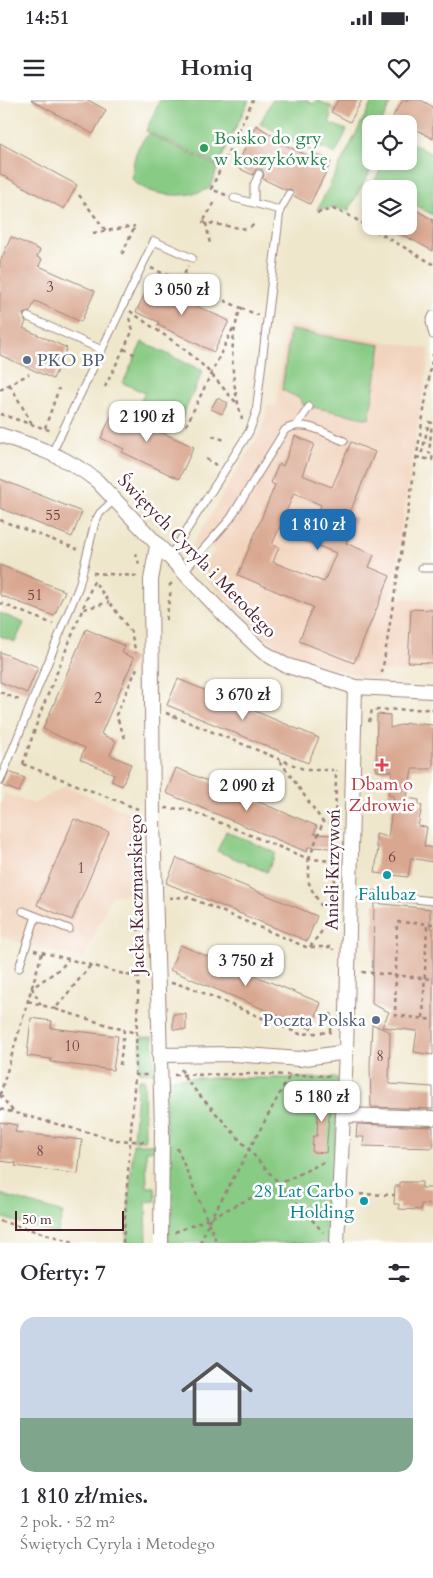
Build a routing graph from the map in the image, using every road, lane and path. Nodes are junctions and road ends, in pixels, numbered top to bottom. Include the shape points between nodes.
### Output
1 (253, 100) edge
2 (259, 174) dead end
3 (289, 194) dead end
4 (79, 195) dead end
5 (234, 198) joint
6 (216, 200) dead end
7 (254, 203) junction
8 (280, 210) junction
9 (317, 214) dead end
10 (204, 222) junction
11 (254, 225) dead end
12 (250, 227) dead end
13 (246, 229) dead end
14 (106, 231) junction
15 (93, 233) dead end
16 (210, 244) dead end
17 (122, 254) dead end
18 (192, 258) joint
19 (433, 264) edge
20 (145, 276) dead end
21 (181, 281) junction
22 (241, 308) junction
23 (260, 316) dead end
24 (433, 316) edge
25 (28, 317) dead end
26 (234, 324) junction
27 (433, 335) edge
28 (124, 349) junction
29 (102, 350) junction
30 (433, 354) edge
31 (136, 355) dead end
32 (211, 373) junction
33 (29, 374) dead end
34 (10, 385) junction
35 (105, 387) dead end
36 (58, 388) dead end
37 (0, 390) edge
38 (238, 404) junction
39 (309, 407) dead end
40 (0, 414) edge
41 (32, 424) junction
42 (244, 425) dead end
43 (297, 425) junction
44 (186, 426) dead end
45 (45, 428) junction
46 (0, 435) edge
47 (61, 435) junction
48 (212, 436) dead end
49 (225, 440) dead end
50 (344, 441) dead end
51 (417, 450) junction
52 (52, 453) junction
53 (416, 457) junction
54 (206, 459) dead end
55 (432, 460) edge
56 (216, 464) dead end
57 (115, 499) junction
58 (0, 520) edge
59 (157, 546) junction
60 (87, 554) junction
61 (169, 558) junction
62 (422, 568) dead end
63 (433, 568) edge
64 (183, 572) junction
65 (95, 573) dead end
66 (103, 575) dead end
67 (142, 576) dead end
68 (94, 581) junction
69 (109, 602) junction
70 (0, 603) edge
71 (84, 609) junction
72 (62, 628) junction
73 (137, 656) dead end
74 (137, 662) dead end
75 (382, 673) dead end
76 (355, 687) junction
77 (433, 691) edge
78 (0, 692) edge
79 (31, 704) junction
80 (433, 709) edge
81 (372, 710) dead end
82 (165, 712) dead end
83 (125, 738) dead end
84 (10, 759) junction
85 (280, 760) junction
86 (23, 764) junction
87 (0, 781) edge
88 (153, 807) junction
89 (138, 809) dead end
90 (323, 822) junction
91 (335, 822) junction
92 (308, 859) junction
93 (334, 861) junction
94 (351, 892) junction
95 (155, 898) junction
96 (433, 901) edge
97 (334, 909) junction
98 (23, 911) dead end
99 (139, 914) dead end
100 (334, 915) junction
101 (36, 916) junction
102 (427, 924) junction
103 (433, 924) edge
104 (69, 929) dead end
105 (334, 931) dead end
106 (334, 939) dead end
107 (310, 947) junction
108 (334, 947) junction
109 (333, 955) dead end
110 (68, 960) junction
111 (90, 966) junction
112 (19, 968) dead end
113 (362, 972) dead end
114 (397, 976) junction
115 (139, 978) junction
116 (426, 978) junction
117 (433, 979) edge
118 (157, 981) junction
119 (32, 988) junction
120 (28, 1001) junction
121 (41, 1005) junction
122 (332, 1006) dead end
123 (55, 1009) junction
124 (423, 1018) junction
125 (433, 1020) edge
126 (124, 1030) junction
127 (347, 1031) junction
128 (330, 1032) junction
129 (137, 1033) junction
130 (346, 1052) junction
131 (174, 1054) junction
132 (159, 1055) junction
133 (120, 1065) dead end
134 (135, 1075) junction
135 (154, 1075) dead end
136 (165, 1075) dead end
137 (184, 1075) junction
138 (290, 1075) junction
139 (345, 1077) junction
140 (0, 1095) edge
141 (0, 1109) edge
142 (14, 1113) junction
143 (343, 1116) junction
144 (433, 1118) edge
145 (130, 1142) junction
146 (168, 1143) junction
147 (249, 1150) junction
148 (341, 1154) junction
149 (279, 1184) junction
150 (338, 1193) junction
151 (395, 1195) dead end
152 (208, 1219) junction
153 (0, 1221) edge
154 (54, 1236) junction
155 (332, 1239) edge
156 (161, 1241) edge
157 (53, 1243) edge
158 (76, 1243) edge
159 (123, 1243) edge
160 (200, 1243) edge
161 (217, 1243) edge

1 - 5 path via 211,189
2 - 7 lane via 254,185
3 - 8 lane
4 - 14 path
5 - 7 lane
6 - 10 path
7 - 8 lane
8 - 61 lane via 256,413 249,432
9 - 19 path via 333,209 350,216
10 - 13 path
10 - 16 path
11 - 12 path
14 - 15 path
14 - 17 path via 135,226
18 - 21 path
18 - 29 lane via 154,241
20 - 21 path via 150,267
21 - 22 path
22 - 23 path
22 - 26 path
24 - 27 lane via 430,330
25 - 29 lane
26 - 32 path
26 - 38 path via 233,384
28 - 31 path
28 - 32 path via 133,330 129,310 166,335
28 - 35 path
29 - 47 lane
30 - 51 path
32 - 38 path
32 - 44 path
33 - 34 path
34 - 37 path
34 - 41 path
36 - 45 path
38 - 42 path
39 - 43 lane
40 - 41 path
41 - 45 path
43 - 50 lane
43 - 64 lane via 286,430 230,520
45 - 47 path
46 - 52 street, Świętych Cyryla i Metodego
47 - 52 lane
48 - 49 path
51 - 53 path
51 - 55 path via 422,452 428,422 432,423 429,453 433,454
52 - 57 street, Świętych Cyryla i Metodego via 86,472
53 - 55 path
53 - 75 path
54 - 56 path
57 - 59 street, Świętych Cyryla i Metodego
57 - 60 lane via 95,522
58 - 60 path
59 - 61 street, Świętych Cyryla i Metodego
59 - 88 street, Jacka Kaczmarskiego via 151,580
60 - 72 lane via 79,586
61 - 64 street, Świętych Cyryla i Metodego
62 - 63 lane
64 - 76 street, Świętych Cyryla i Metodego via 263,652 293,668
65 - 68 path
66 - 67 path
68 - 69 path
68 - 71 path
69 - 71 path
69 - 73 path via 132,632
70 - 72 path
71 - 86 path
72 - 79 lane
74 - 83 path via 116,715
76 - 77 street, Świętych Cyryla i Metodego
76 - 94 street, Anieli Krzywoń
78 - 79 path
79 - 84 lane
80 - 81 path
82 - 85 path
84 - 86 path
84 - 87 lane
85 - 90 path
85 - 91 path via 306,770 335,770
86 - 89 path
88 - 92 path via 186,809
88 - 95 street, Jacka Kaczmarskiego
90 - 91 path
90 - 92 path
91 - 93 path
92 - 93 path
92 - 97 path via 311,866 308,879 313,892 322,907
93 - 97 path
94 - 96 lane
94 - 127 street, Anieli Krzywoń
95 - 107 path via 188,897
95 - 118 street, Jacka Kaczmarskiego
97 - 100 path
98 - 101 lane
99 - 115 path
100 - 105 path
100 - 107 path
101 - 104 lane
101 - 112 lane
102 - 103 path
102 - 114 path via 397,922
102 - 116 path
106 - 108 path
107 - 108 path
108 - 109 path
110 - 111 path
110 - 119 path
110 - 119 path via 44,953
111 - 115 path
111 - 123 path
113 - 114 path
114 - 116 path
114 - 124 path via 394,1015
115 - 129 path
116 - 117 path
116 - 124 path
118 - 128 path via 187,986 300,1034
118 - 132 street, Jacka Kaczmarskiego
119 - 120 path
119 - 121 path
120 - 121 path
120 - 140 path
121 - 123 path
122 - 128 path
123 - 126 path
124 - 125 path
126 - 129 path
126 - 133 path
127 - 128 path
127 - 130 street, Anieli Krzywoń
129 - 134 path
130 - 131 street via 299,1059
130 - 139 street, Anieli Krzywoń
131 - 132 street
131 - 137 path
132 - 146 street, Jacka Kaczmarskiego
134 - 135 path
134 - 145 path
136 - 137 path
137 - 138 path
137 - 147 path
138 - 139 path
138 - 147 path
139 - 143 street, Anieli Krzywoń
140 - 142 path
141 - 142 path
142 - 145 path
143 - 144 street
143 - 148 street, Anieli Krzywoń
145 - 146 path
145 - 159 path
146 - 152 path
146 - 156 street, Jacka Kaczmarskiego
147 - 149 path
147 - 152 path
148 - 149 path
148 - 150 street, Anieli Krzywoń
149 - 152 path
149 - 155 path
150 - 151 path
150 - 155 street, Anieli Krzywoń
152 - 156 path
152 - 160 path
152 - 161 path
153 - 154 path
154 - 157 path
154 - 158 path

